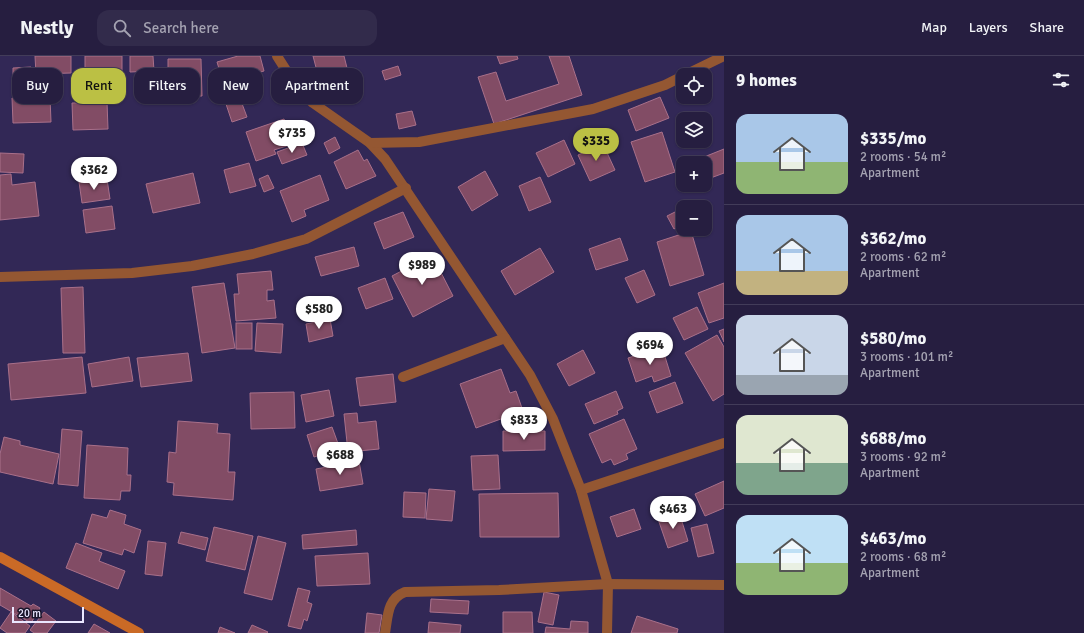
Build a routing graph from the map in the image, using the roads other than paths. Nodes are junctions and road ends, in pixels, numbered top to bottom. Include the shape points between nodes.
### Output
1 (277, 56) edge
2 (724, 56) edge
3 (699, 68) edge
4 (676, 79) edge
5 (370, 143) junction
6 (406, 188) junction
7 (0, 277) edge
8 (505, 338) junction
9 (403, 378) dead end
10 (724, 443) edge
11 (581, 490) junction
12 (0, 557) edge
13 (608, 584) junction
14 (724, 586) edge
15 (139, 633) edge
16 (385, 633) edge
17 (607, 633) edge

1 - 5 street via 298,89 313,103
2 - 3 street
4 - 5 street via 592,109 419,142
5 - 6 street
6 - 7 street via 306,239 253,254 192,266 132,273
6 - 8 street
8 - 9 street
8 - 11 street via 530,375
10 - 11 street
11 - 13 street
12 - 15 street
13 - 14 street
13 - 16 street via 405,592 392,600
13 - 17 street

